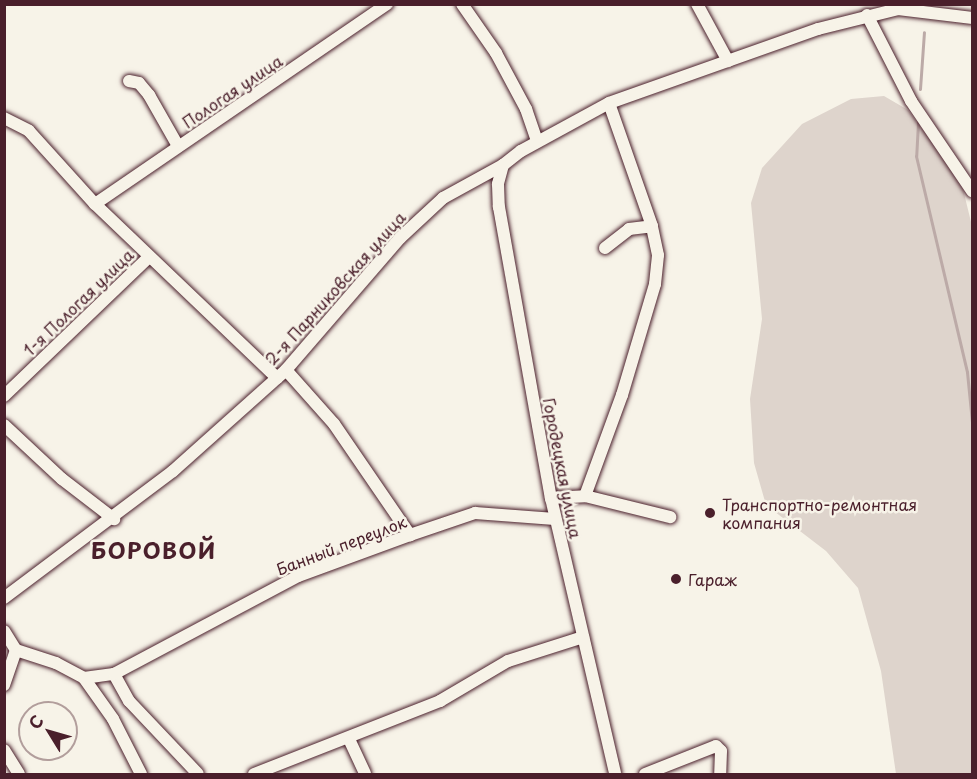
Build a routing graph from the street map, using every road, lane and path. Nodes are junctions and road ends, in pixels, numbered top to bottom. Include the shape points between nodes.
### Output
1 (387, 4) edge
2 (462, 4) edge
3 (697, 4) edge
4 (897, 7) edge
5 (867, 15) junction
6 (972, 18) edge
7 (728, 61) junction
8 (129, 81) dead end
9 (609, 103) junction
10 (4, 118) edge
11 (537, 141) junction
12 (178, 146) junction
13 (503, 165) junction
14 (972, 191) edge
15 (95, 204) junction
16 (652, 226) junction
17 (605, 248) dead end
18 (149, 257) junction
19 (281, 374) junction
20 (4, 396) edge
21 (4, 424) edge
22 (585, 496) junction
23 (551, 498) junction
24 (670, 517) dead end
25 (114, 519) junction
26 (555, 519) junction
27 (410, 535) junction
28 (4, 598) edge
29 (4, 631) edge
30 (583, 638) junction
31 (16, 650) junction
32 (114, 674) junction
33 (84, 678) junction
34 (4, 686) edge
35 (349, 740) junction
36 (4, 750) edge
37 (19, 774) edge
38 (141, 774) edge
39 (198, 774) edge
40 (254, 774) edge
41 (365, 774) edge
42 (615, 774) edge
43 (645, 774) edge
44 (720, 774) edge

1 - 12 street, Пологая улица via 213,126
2 - 11 street via 496,53 526,109
3 - 7 street
4 - 5 street, 2-я Парниковская улица
4 - 6 street, 2-я Парниковская улица
5 - 7 street, 2-я Парниковская улица
5 - 14 street via 911,101
7 - 9 street, 2-я Парниковская улица
8 - 12 street via 139,83 149,95
9 - 11 street, 2-я Парниковская улица
9 - 16 street
10 - 15 street via 29,131
11 - 13 street, 2-я Парниковская улица
12 - 15 street, Пологая улица
13 - 19 street, 2-я Парниковская улица via 443,198 400,238
13 - 23 street, Городецкая улица via 498,184 499,207
15 - 18 street
16 - 17 street via 629,229
16 - 22 street via 658,255 655,284 622,395
18 - 19 street
18 - 20 street, 1-я Пологая улица
19 - 25 street, 2-я Парниковская улица
19 - 27 street via 334,424
21 - 25 street via 62,480
22 - 23 street
22 - 24 street
23 - 26 street, Городецкая улица
25 - 28 street, 2-я Парниковская улица
26 - 27 street, Банный переулок via 475,513
26 - 30 street, Городецкая улица
27 - 32 street, Банный переулок via 298,576
29 - 31 street
30 - 35 street via 508,661 440,701
30 - 42 street, Городецкая улица
31 - 33 street via 56,663
31 - 34 street
32 - 33 street, Банный переулок
32 - 39 street via 129,701
33 - 38 street via 113,719
35 - 40 street
35 - 41 street
36 - 37 street
43 - 44 street via 716,746 721,751

